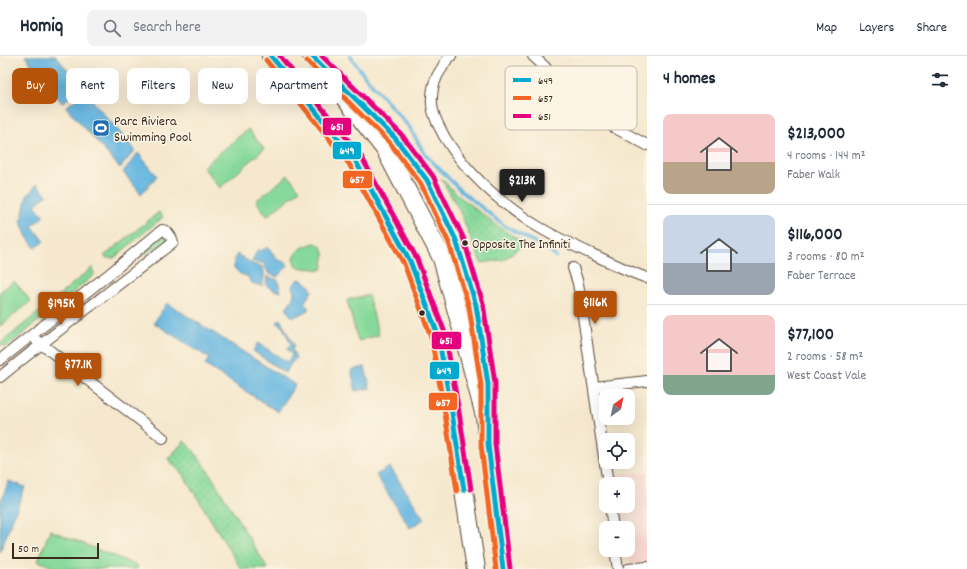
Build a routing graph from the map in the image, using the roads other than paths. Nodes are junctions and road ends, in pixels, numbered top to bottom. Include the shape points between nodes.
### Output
1 (271, 56) edge
2 (312, 56) edge
3 (451, 56) edge
4 (533, 56) edge
5 (544, 66) edge
6 (619, 130) edge
7 (647, 145) edge
8 (573, 268) dead end
9 (108, 275) junction
10 (647, 278) edge
11 (117, 286) junction
12 (30, 336) junction
13 (41, 344) junction
14 (0, 360) edge
15 (0, 377) edge
16 (647, 381) edge
17 (594, 387) junction
18 (163, 438) dead end
19 (607, 477) edge
20 (616, 557) edge
21 (647, 567) edge
22 (476, 569) edge
23 (503, 569) edge
24 (618, 569) edge
25 (628, 569) edge

1 - 22 highway via 355,160 410,261 438,335
2 - 23 highway via 385,149 442,258 485,416
3 - 10 street via 436,75 432,89 432,106 436,123 463,164 506,205 530,222 564,241
4 - 5 street
6 - 7 street
8 - 17 street via 578,282
9 - 11 street
9 - 11 street via 162,230 173,240
9 - 12 street
11 - 13 street
12 - 13 street
12 - 14 street
13 - 15 street
13 - 18 street
16 - 17 street
17 - 19 street
20 - 24 street
21 - 25 street

